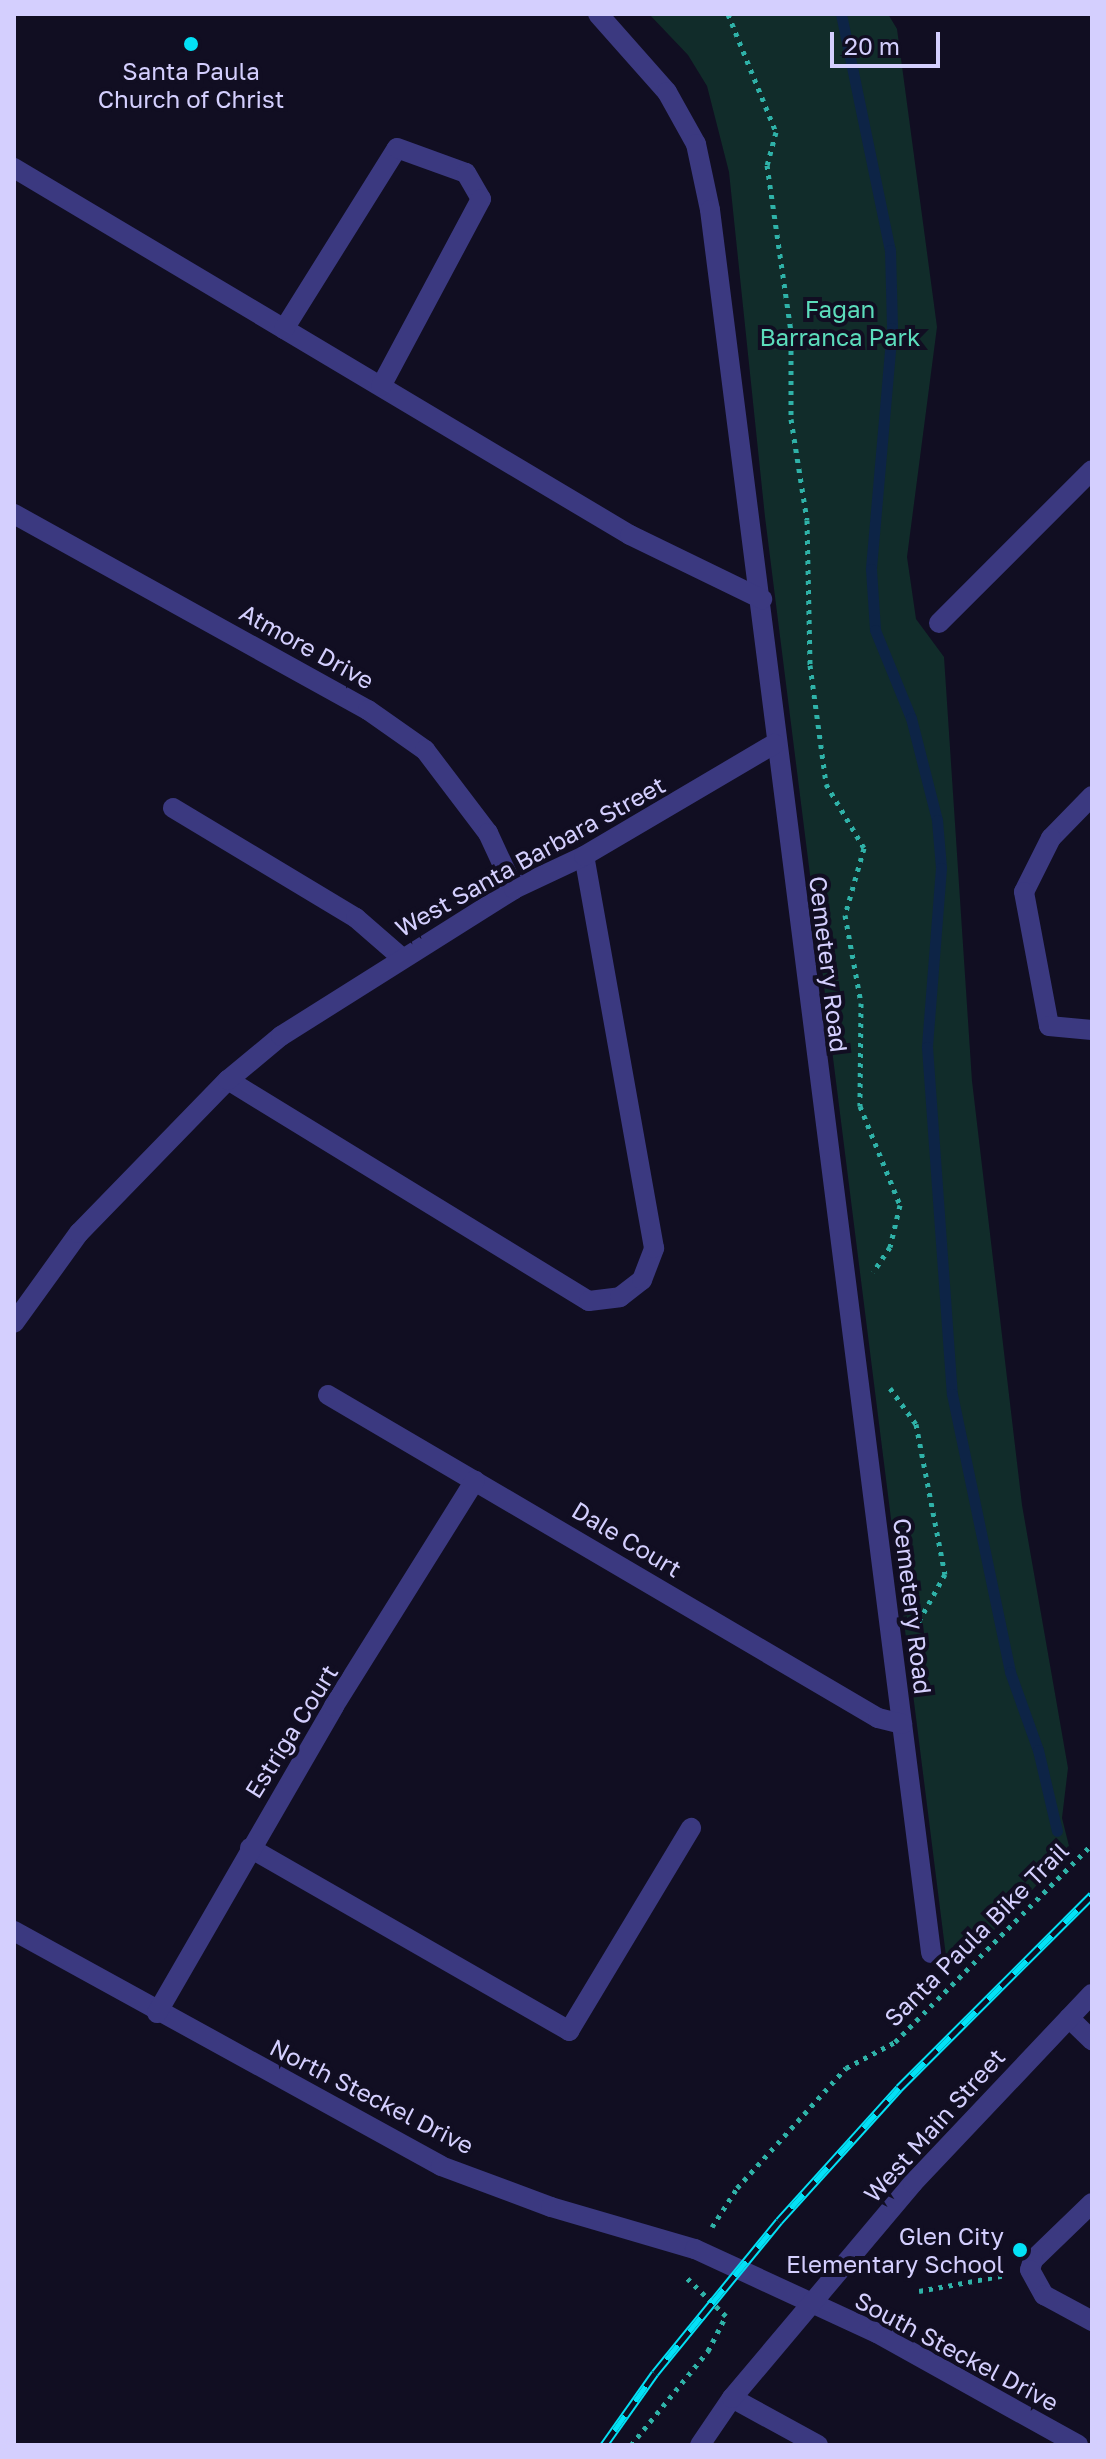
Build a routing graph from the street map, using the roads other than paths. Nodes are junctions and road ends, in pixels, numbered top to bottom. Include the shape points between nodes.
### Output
1 (598, 14) edge
2 (14, 168) edge
3 (284, 329) junction
4 (381, 386) junction
5 (1092, 470) edge
6 (14, 514) edge
7 (762, 599) junction
8 (939, 623) dead end
9 (774, 744) junction
10 (1092, 796) edge
11 (173, 808) dead end
12 (584, 856) junction
13 (514, 889) junction
14 (402, 958) junction
15 (1092, 1030) edge
16 (228, 1080) junction
17 (14, 1323) edge
18 (328, 1395) dead end
19 (475, 1480) junction
20 (902, 1724) junction
21 (691, 1828) dead end
22 (250, 1848) junction
23 (14, 1931) edge
24 (931, 1953) dead end
25 (1092, 1994) edge
26 (157, 2013) junction
27 (1069, 2018) junction
28 (1092, 2040) edge
29 (1092, 2203) edge
30 (810, 2307) junction
31 (1092, 2321) edge
32 (732, 2398) junction
33 (814, 2443) edge
34 (700, 2445) edge
35 (1078, 2445) edge

1 - 7 street, Cemetery Road via 667,92 696,144 726,300
2 - 3 street
3 - 4 street
3 - 4 street via 397,148 466,173 481,199
4 - 7 street via 630,535
5 - 8 street
6 - 13 street, Atmore Drive via 368,710 425,750 488,833
7 - 9 street, Cemetery Road
9 - 12 street, West Santa Barbara Street
9 - 20 street, Cemetery Road
10 - 15 street via 1051,838 1024,892 1049,1026
11 - 14 street via 356,918
12 - 13 street, West Santa Barbara Street
12 - 16 street via 654,1248 642,1280 620,1297 589,1301
13 - 14 street, West Santa Barbara Street
14 - 16 street, West Santa Barbara Street via 281,1036
16 - 17 street, West Santa Barbara Street via 79,1233
18 - 19 street, Dale Court
19 - 20 street, Dale Court via 878,1718
19 - 22 street, Estriga Court
20 - 24 street, Cemetery Road
21 - 22 street via 569,2031
22 - 26 street, Estriga Court
23 - 26 street, North Steckel Drive
25 - 27 street, West Main Street
26 - 30 street, North Steckel Drive via 441,2166 551,2207 695,2249
27 - 28 street
27 - 30 street, West Main Street via 963,2128
29 - 31 street via 1033,2260 1030,2270 1044,2295
30 - 32 street, West Main Street
30 - 35 street, South Steckel Drive via 877,2333
32 - 33 street
32 - 34 street, West Main Street

